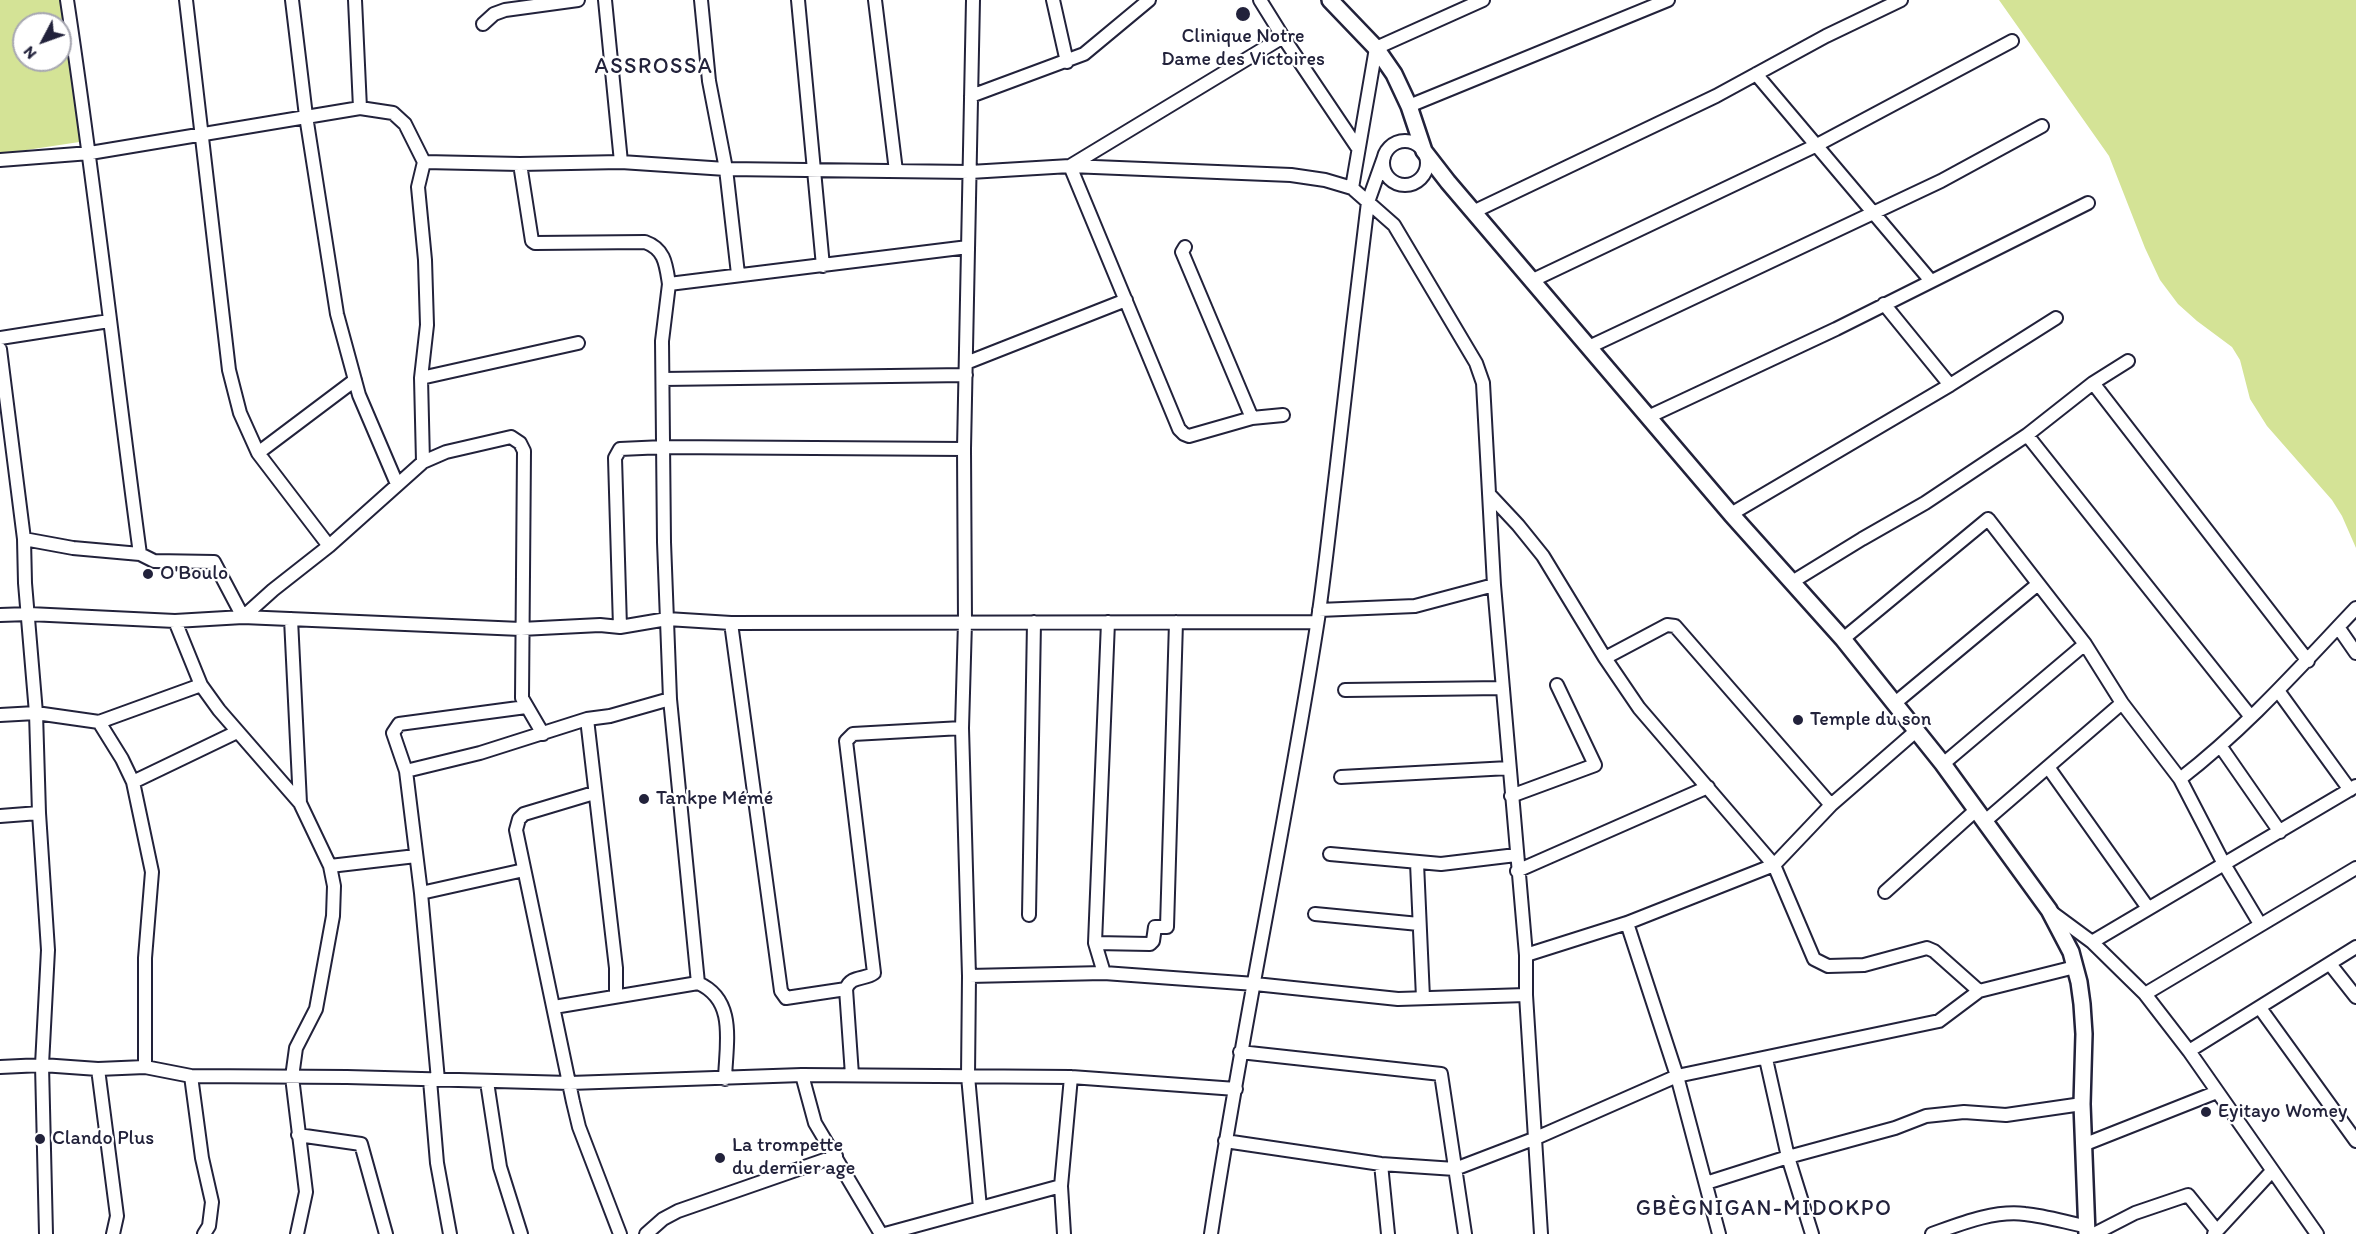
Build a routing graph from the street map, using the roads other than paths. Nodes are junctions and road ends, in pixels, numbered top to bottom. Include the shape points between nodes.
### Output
1 (67, 0) edge
2 (186, 0) edge
3 (292, 0) edge
4 (355, 0) edge
5 (578, 0) edge
6 (604, 0) edge
7 (701, 0) edge
8 (798, 0) edge
9 (875, 0) edge
10 (973, 0) edge
11 (1053, 0) edge
12 (1149, 0) edge
13 (1260, 0) edge
14 (1330, 0) edge
15 (1483, 0) edge
16 (1668, 0) edge
17 (1901, 0) edge
18 (483, 24) dead end
19 (1282, 37) junction
20 (2012, 40) dead end
21 (1376, 48) junction
22 (1067, 62) junction
23 (1756, 74) junction
24 (971, 96) junction
25 (1409, 106) junction
26 (360, 108) junction
27 (306, 116) junction
28 (2042, 126) dead end
29 (203, 134) junction
30 (1817, 145) junction
31 (1358, 147) junction
32 (1424, 151) junction
33 (90, 153) junction
34 (1384, 157) junction
35 (0, 160) edge
36 (424, 162) junction
37 (621, 162) junction
38 (520, 164) junction
39 (1070, 166) junction
40 (726, 169) junction
41 (815, 171) junction
42 (896, 171) junction
43 (970, 172) junction
44 (1352, 188) junction
45 (1368, 202) junction
46 (2088, 203) dead end
47 (1473, 212) junction
48 (1872, 212) junction
49 (968, 247) junction
50 (1185, 247) dead end
51 (823, 266) junction
52 (738, 274) junction
53 (1532, 281) junction
54 (1931, 281) junction
55 (669, 284) junction
56 (1126, 300) junction
57 (1884, 304) junction
58 (2056, 318) dead end
59 (109, 321) junction
60 (0, 338) edge
61 (579, 343) dead end
62 (1589, 347) junction
63 (0, 349) edge
64 (2128, 361) dead end
65 (966, 369) junction
66 (421, 378) junction
67 (663, 379) junction
68 (354, 380) junction
69 (2093, 383) junction
70 (1950, 385) junction
71 (1282, 415) dead end
72 (1648, 417) junction
73 (1252, 418) junction
74 (2027, 435) junction
75 (664, 447) junction
76 (964, 449) junction
77 (258, 453) junction
78 (423, 462) junction
79 (397, 484) junction
80 (1489, 494) junction
81 (1731, 514) junction
82 (24, 539) junction
83 (329, 546) junction
84 (140, 554) junction
85 (1792, 582) junction
86 (2038, 584) junction
87 (1494, 585) junction
88 (2356, 608) edge
89 (29, 614) junction
90 (0, 615) edge
91 (1318, 616) junction
92 (243, 617) junction
93 (291, 619) junction
94 (667, 619) junction
95 (175, 621) junction
96 (965, 622) junction
97 (1034, 622) junction
98 (1108, 622) junction
99 (1176, 622) junction
100 (731, 623) junction
101 (620, 627) junction
102 (2338, 627) junction
103 (521, 629) junction
104 (1843, 639) junction
105 (2085, 644) junction
106 (2356, 653) edge
107 (1605, 658) junction
108 (2307, 661) junction
109 (201, 685) junction
110 (1557, 685) dead end
111 (1503, 688) junction
112 (1345, 690) dead end
113 (2279, 692) junction
114 (670, 699) junction
115 (1895, 703) junction
116 (2122, 703) junction
117 (526, 707) junction
118 (36, 713) junction
119 (0, 715) edge
120 (2251, 717) junction
121 (586, 719) junction
122 (99, 722) junction
123 (963, 728) junction
124 (1916, 731) junction
125 (237, 732) junction
126 (543, 734) junction
127 (2221, 747) junction
128 (1943, 764) junction
129 (2048, 767) junction
130 (1509, 768) junction
131 (406, 771) junction
132 (1341, 777) dead end
133 (2180, 779) junction
134 (133, 782) junction
135 (1708, 787) junction
136 (2353, 788) edge
137 (594, 793) junction
138 (1511, 796) junction
139 (300, 803) junction
140 (1831, 805) junction
141 (39, 813) junction
142 (0, 816) edge
143 (1980, 816) junction
144 (2280, 832) junction
145 (1330, 854) dead end
146 (1516, 855) junction
147 (416, 856) junction
148 (1417, 863) junction
149 (2224, 864) junction
150 (1774, 865) junction
151 (330, 866) junction
152 (2356, 868) edge
153 (524, 870) junction
154 (1517, 871) junction
155 (1885, 892) dead end
156 (421, 893) junction
157 (2148, 908) junction
158 (2049, 910) junction
159 (1315, 914) dead end
160 (1029, 915) dead end
161 (1627, 923) junction
162 (1419, 924) junction
163 (2260, 924) junction
164 (2092, 942) junction
165 (1095, 943) junction
166 (2356, 947) edge
167 (1526, 955) junction
168 (2330, 964) junction
169 (2075, 967) junction
170 (1104, 973) junction
171 (969, 976) junction
172 (698, 983) junction
173 (1255, 984) junction
174 (846, 988) junction
175 (1979, 991) junction
176 (2145, 994) junction
177 (1526, 995) junction
178 (616, 996) junction
179 (2356, 997) edge
180 (1423, 998) junction
181 (554, 1007) junction
182 (2260, 1008) junction
183 (2189, 1051) junction
184 (1240, 1052) junction
185 (1766, 1059) junction
186 (42, 1065) junction
187 (0, 1066) edge
188 (145, 1067) junction
189 (98, 1069) junction
190 (802, 1075) junction
191 (852, 1075) junction
192 (191, 1076) junction
193 (968, 1076) junction
194 (1677, 1076) junction
195 (292, 1077) junction
196 (1071, 1077) junction
197 (725, 1079) junction
198 (434, 1080) junction
199 (488, 1082) junction
200 (570, 1083) junction
201 (1236, 1089) junction
202 (2217, 1092) junction
203 (2082, 1104) junction
204 (298, 1135) junction
205 (1536, 1138) junction
206 (1225, 1141) junction
207 (2356, 1141) edge
208 (2083, 1145) junction
209 (836, 1156) junction
210 (1788, 1157) junction
211 (1382, 1164) junction
212 (1455, 1169) junction
213 (2272, 1171) junction
214 (1706, 1183) junction
215 (1061, 1186) junction
216 (980, 1208) junction
217 (2089, 1231) edge
218 (2215, 1232) edge
219 (46, 1234) edge
220 (113, 1234) edge
221 (204, 1234) edge
222 (297, 1234) edge
223 (387, 1234) edge
224 (450, 1234) edge
225 (521, 1234) edge
226 (620, 1234) edge
227 (646, 1234) edge
228 (883, 1234) edge
229 (1064, 1234) edge
230 (1211, 1234) edge
231 (1388, 1234) edge
232 (1465, 1234) edge
233 (1541, 1234) edge
234 (1719, 1234) edge
235 (1812, 1234) edge
236 (1932, 1234) edge
237 (2317, 1234) edge

1 - 33 street
2 - 29 street
3 - 27 street
4 - 26 street
5 - 18 street via 505,10
6 - 37 street
7 - 40 street via 709,81
8 - 41 street
9 - 42 street
10 - 24 street
11 - 22 street
12 - 22 street via 1097,45
13 - 19 street
14 - 21 main road
15 - 21 street
16 - 25 street
17 - 23 street
19 - 31 street
19 - 39 street
20 - 30 street
21 - 25 main road
21 - 31 street
22 - 24 street
23 - 30 street
23 - 47 street
24 - 43 street
25 - 32 main road
26 - 27 street
26 - 36 street via 393,113 405,124
27 - 29 street
27 - 68 street via 336,314
28 - 48 street via 1941,181
29 - 33 street
29 - 77 street via 229,370 240,413
30 - 48 street
30 - 53 street
31 - 44 street
32 - 34 street via 1410,142 1399,142 1389,147
32 - 34 street via 1424,174 1410,184 1399,184 1389,178
32 - 47 main road
33 - 35 street
33 - 59 street
34 - 45 street
36 - 38 street
36 - 66 street via 418,187 426,314
37 - 38 street
37 - 40 street
38 - 55 street via 532,242 645,242 658,249 665,261
39 - 43 street
39 - 44 street via 1291,174
39 - 56 street
40 - 41 street
40 - 52 street
41 - 42 street
41 - 51 street
42 - 43 street
43 - 49 street
44 - 45 street
45 - 80 street via 1394,225 1480,372
45 - 91 street
46 - 54 street
47 - 53 main road
48 - 54 street
48 - 62 street
49 - 51 street
49 - 65 street
50 - 73 street via 1182,252
51 - 52 street
52 - 55 street
53 - 62 main road
54 - 57 street
55 - 67 street via 662,341
56 - 65 street
56 - 73 street via 1184,434 1189,436
57 - 70 street
57 - 72 street
58 - 70 street
59 - 60 street
59 - 84 street
61 - 66 street
62 - 72 main road
63 - 82 street
64 - 69 street
65 - 67 street
65 - 76 street
66 - 78 street
67 - 75 street
68 - 77 street
68 - 79 street
69 - 74 street
69 - 108 street
70 - 81 street
71 - 73 street
72 - 81 main road
74 - 85 street via 1925,503
74 - 120 street
75 - 76 street
75 - 94 street
75 - 101 street via 620,449 615,458
76 - 96 street
77 - 83 street
78 - 79 street
78 - 103 street via 446,452 511,437 520,443 524,451
79 - 83 street
80 - 87 street
80 - 107 street via 1543,556
81 - 85 main road
82 - 84 street
82 - 89 street
83 - 92 street
84 - 92 street via 154,561 214,562
85 - 104 main road
86 - 104 street via 1988,519
86 - 105 street
86 - 115 street
87 - 91 street via 1415,606
87 - 111 street
88 - 102 street
89 - 90 street
89 - 95 street
89 - 118 street
91 - 99 street
91 - 173 street
92 - 93 street
92 - 95 street
93 - 103 street
93 - 139 street
94 - 100 street
94 - 101 street
94 - 114 street
95 - 109 street
96 - 97 street
96 - 100 street
96 - 123 street
97 - 98 street
97 - 160 street
98 - 99 street
98 - 165 street
99 - 165 street via 1167,927 1155,927 1150,945
100 - 174 street via 780,991 786,998
101 - 103 street
102 - 106 street
102 - 108 street
103 - 117 street via 522,698
104 - 115 main road
105 - 116 street
105 - 128 street
107 - 135 street via 1639,708
107 - 140 street via 1667,625 1675,626
108 - 113 street
109 - 122 street
109 - 125 street
110 - 138 street via 1595,765
111 - 112 street
111 - 130 street
113 - 120 street
113 - 136 street
114 - 121 street
114 - 172 street
115 - 124 main road
116 - 129 street
116 - 133 street
117 - 126 street
117 - 131 street via 399,724 393,734
118 - 119 street
118 - 122 street
118 - 141 street
120 - 127 street
121 - 126 street
121 - 137 street
122 - 134 street
123 - 171 street
123 - 174 street via 852,734 846,741 874,973 848,982
124 - 128 main road
124 - 140 street
125 - 134 street
125 - 139 street
126 - 131 street
127 - 133 street
127 - 144 street
128 - 143 main road
129 - 143 street
129 - 157 street
130 - 132 street
130 - 138 street
131 - 147 street
133 - 149 street
134 - 188 street via 152,872 145,958
135 - 150 street
135 - 154 street
136 - 144 street
137 - 153 street via 524,814 519,819 516,830
137 - 178 street via 613,938
138 - 146 street
139 - 151 street
140 - 150 street
141 - 142 street
141 - 186 street via 48,950
143 - 155 street
143 - 158 main road
144 - 149 street
145 - 148 street
146 - 148 street
146 - 154 street
147 - 151 street
147 - 156 street
148 - 162 street
149 - 157 street
149 - 163 street
150 - 161 street
150 - 175 street via 1814,959 1828,966 1864,965 1927,948
151 - 195 street via 333,916 316,1008 296,1048
152 - 163 street
153 - 156 street
153 - 181 street
154 - 167 street
156 - 198 street
157 - 164 street
158 - 164 street
158 - 169 main road
159 - 162 street
161 - 167 street
161 - 194 street
162 - 180 street
163 - 176 street
164 - 176 street
165 - 170 street
166 - 168 street
167 - 177 street
168 - 179 street
168 - 182 street
169 - 175 street
169 - 203 main road via 2084,1034
170 - 171 street
170 - 173 street
171 - 193 street
172 - 178 street
172 - 197 street via 718,998 726,1015
173 - 180 street via 1398,999
173 - 184 street
174 - 191 street
175 - 185 street via 1939,1021
176 - 183 street
177 - 180 street
177 - 205 street
178 - 181 street
181 - 200 street
182 - 183 street
182 - 207 street
183 - 202 street
184 - 201 street
184 - 212 street via 1441,1074
185 - 194 street
185 - 210 street
186 - 187 street
186 - 189 street
186 - 219 street
188 - 189 street
188 - 192 street
189 - 220 street via 117,1216
190 - 191 street
190 - 197 street
190 - 209 street via 815,1123
191 - 193 street
192 - 195 street
192 - 221 street via 212,1202
193 - 196 street
193 - 216 street
194 - 205 street
194 - 214 street
195 - 198 street
195 - 204 street
196 - 201 street
196 - 215 street
197 - 200 street
198 - 199 street
198 - 224 street via 437,1163
199 - 200 street
199 - 225 street via 500,1167
200 - 226 street via 579,1127
201 - 206 street
202 - 208 street
202 - 213 street
203 - 208 main road
203 - 210 street via 2006,1115 1965,1112 1926,1116
204 - 222 street via 306,1192
204 - 223 street via 360,1144
205 - 212 street
205 - 233 street
206 - 211 street
206 - 230 street
208 - 217 main road
209 - 227 street via 678,1211
209 - 228 street
210 - 214 street
210 - 235 street
211 - 212 street
211 - 231 street
212 - 232 street
213 - 218 street
213 - 237 street
214 - 234 street
215 - 216 street
215 - 229 street
216 - 228 street
217 - 218 street via 2188,1195
217 - 236 street via 2023,1214 2005,1214

